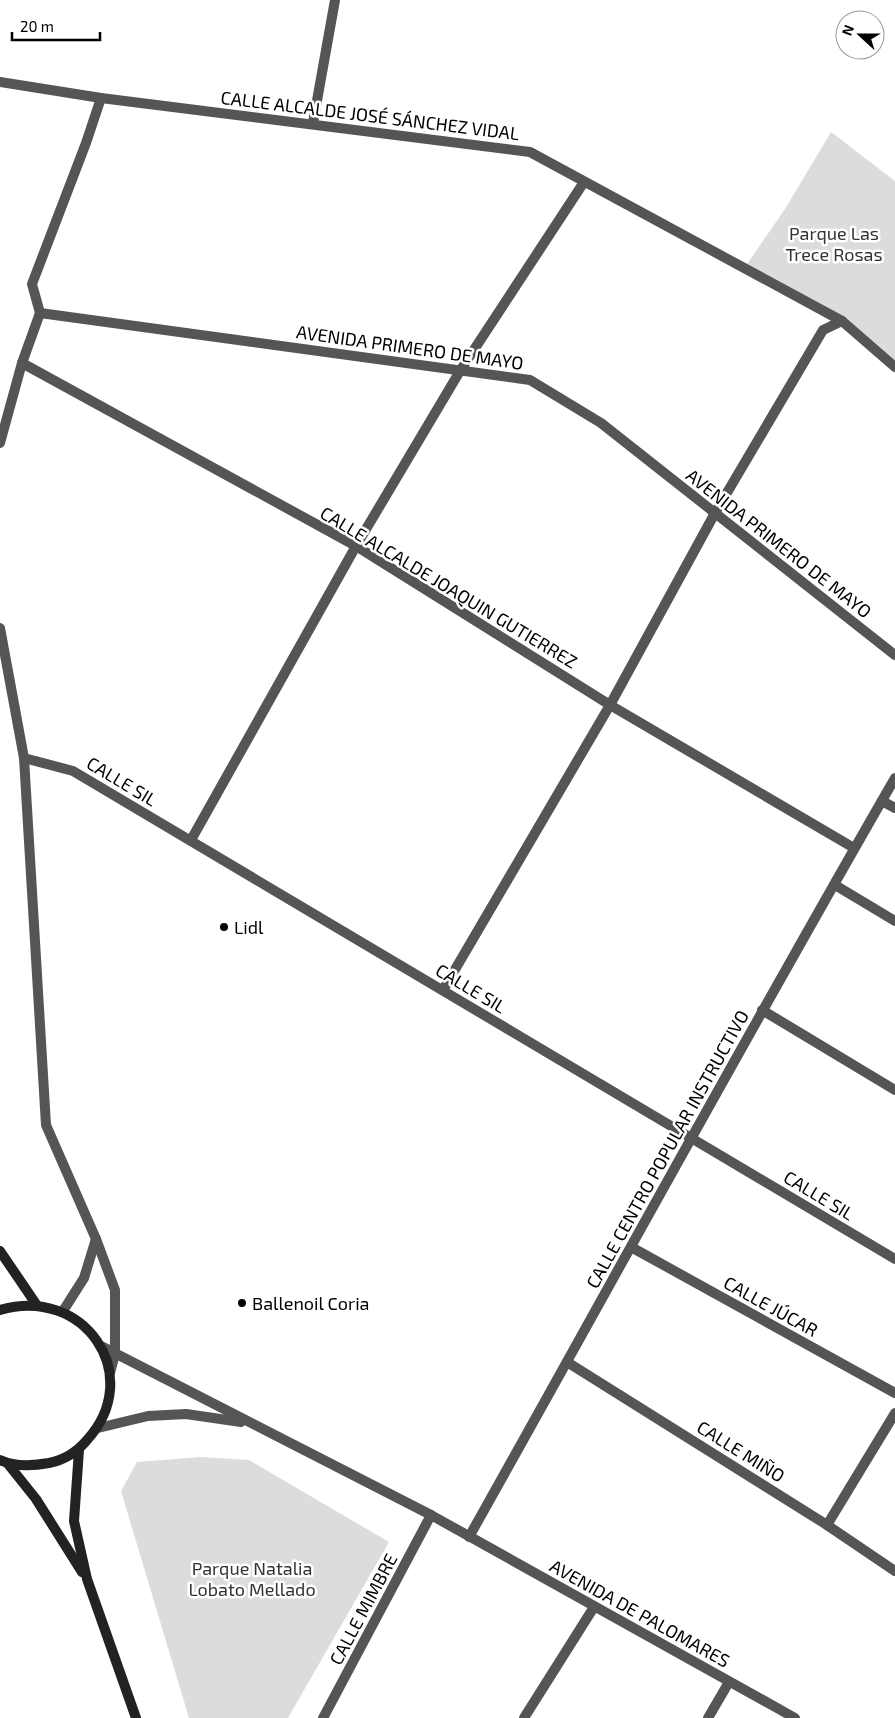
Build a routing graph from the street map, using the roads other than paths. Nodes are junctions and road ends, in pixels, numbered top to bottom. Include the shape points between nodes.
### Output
1 (335, 0) edge
2 (0, 82) edge
3 (101, 98) junction
4 (313, 123) junction
5 (584, 182) junction
6 (40, 313) junction
7 (842, 321) junction
8 (22, 363) junction
9 (895, 366) edge
10 (460, 370) junction
11 (0, 443) edge
12 (715, 514) junction
13 (356, 546) junction
14 (0, 628) edge
15 (895, 656) edge
16 (610, 705) junction
17 (24, 758) junction
18 (895, 778) edge
19 (882, 801) junction
20 (895, 808) edge
21 (191, 840) junction
22 (854, 848) junction
23 (835, 886) junction
24 (895, 921) edge
25 (443, 990) junction
26 (762, 1010) junction
27 (895, 1090) edge
28 (693, 1138) junction
29 (96, 1240) junction
30 (631, 1247) junction
31 (0, 1251) edge
32 (895, 1259) edge
33 (36, 1304) junction
34 (0, 1310) edge
35 (63, 1311) junction
36 (101, 1346) junction
37 (115, 1354) junction
38 (567, 1362) junction
39 (110, 1373) junction
40 (895, 1393) edge
41 (895, 1413) edge
42 (252, 1424) junction
43 (98, 1428) junction
44 (79, 1450) junction
45 (4, 1462) edge
46 (431, 1515) junction
47 (827, 1525) junction
48 (469, 1537) junction
49 (895, 1572) edge
50 (87, 1579) junction
51 (594, 1607) junction
52 (729, 1682) junction
53 (136, 1718) edge
54 (323, 1718) edge
55 (524, 1718) edge
56 (708, 1718) edge
57 (795, 1718) edge

1 - 4 street
2 - 3 street, CALLE ALCALDE JOSÉ SÁNCHEZ VIDAL
3 - 4 street, CALLE ALCALDE JOSÉ SÁNCHEZ VIDAL
3 - 6 street via 32,284
4 - 5 street, CALLE ALCALDE JOSÉ SÁNCHEZ VIDAL via 530,152
5 - 7 street, CALLE ALCALDE JOSÉ SÁNCHEZ VIDAL
5 - 10 street
6 - 8 street
6 - 10 street, AVENIDA PRIMERO DE MAYO
7 - 9 street, CALLE ALCALDE JOSÉ SÁNCHEZ VIDAL
7 - 12 street via 823,330
8 - 11 street
8 - 13 street, CALLE ALCALDE JOAQUIN GUTIERREZ
10 - 12 street, AVENIDA PRIMERO DE MAYO via 530,380 600,423
10 - 13 street
12 - 15 street, AVENIDA PRIMERO DE MAYO
12 - 16 street
13 - 16 street, CALLE ALCALDE JOAQUIN GUTIERREZ
13 - 21 street
14 - 17 street
16 - 22 street, CALLE ALCALDE JOAQUIN GUTIERREZ
16 - 25 street
17 - 21 street, CALLE SIL via 73,771
17 - 29 street via 46,1125
18 - 19 street, CALLE CENTRO POPULAR INSTRUCTIVO
19 - 20 street
19 - 22 street, CALLE CENTRO POPULAR INSTRUCTIVO
21 - 25 street, CALLE SIL
22 - 23 street, CALLE CENTRO POPULAR INSTRUCTIVO
23 - 24 street
23 - 26 street, CALLE CENTRO POPULAR INSTRUCTIVO
25 - 28 street, CALLE SIL
26 - 27 street
26 - 28 street, CALLE CENTRO POPULAR INSTRUCTIVO
28 - 30 street, CALLE CENTRO POPULAR INSTRUCTIVO
28 - 32 street, CALLE SIL
29 - 35 street via 84,1278
29 - 37 street via 115,1290
30 - 38 street, CALLE CENTRO POPULAR INSTRUCTIVO
30 - 40 street, CALLE JÚCAR
31 - 33 main road
33 - 34 main road
33 - 35 main road
35 - 36 main road via 85,1326
36 - 37 street, AVENIDA DE PALOMARES
36 - 39 main road
37 - 39 street
37 - 42 street, AVENIDA DE PALOMARES
38 - 47 street, CALLE MIÑO
38 - 48 street, CALLE CENTRO POPULAR INSTRUCTIVO
39 - 43 main road via 109,1402
41 - 47 street
42 - 43 street via 186,1414 148,1416
42 - 46 street, AVENIDA DE PALOMARES
43 - 44 main road
44 - 45 main road via 57,1462 32,1466
44 - 50 main road via 74,1521
45 - 50 main road via 36,1498
46 - 48 street, AVENIDA DE PALOMARES
46 - 54 street, CALLE MIMBRE
47 - 49 street, CALLE MIÑO
48 - 51 street, AVENIDA DE PALOMARES
50 - 53 main road
51 - 52 street, AVENIDA DE PALOMARES
51 - 55 street
52 - 56 street
52 - 57 street, AVENIDA DE PALOMARES

